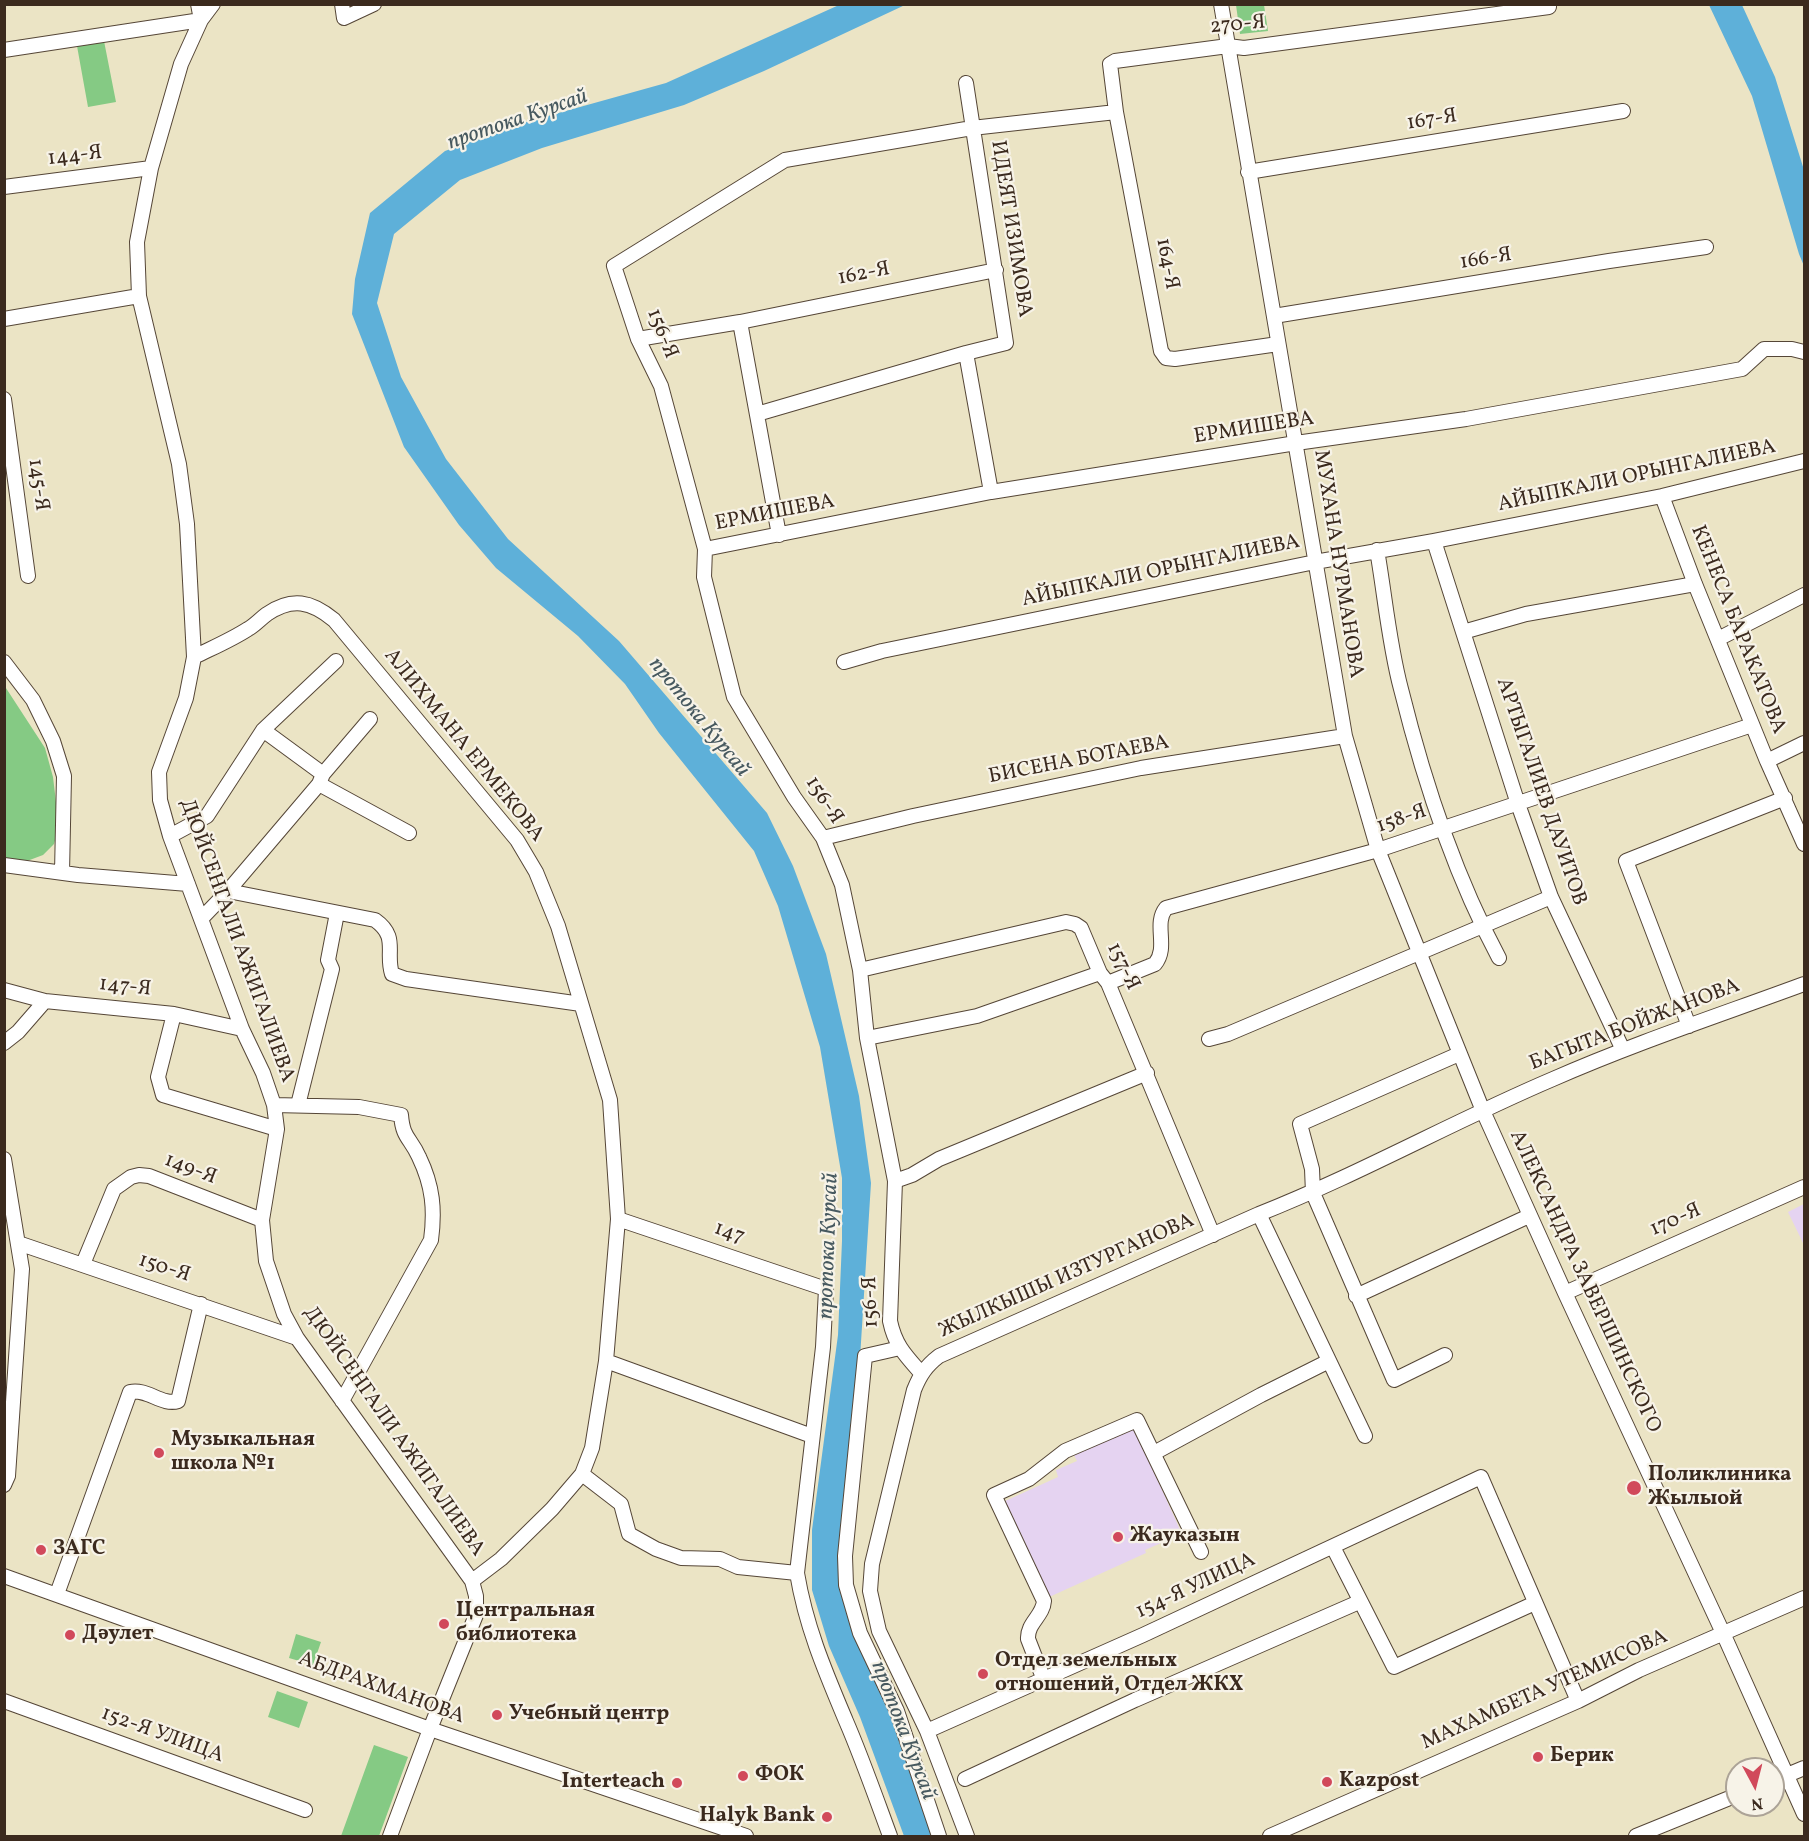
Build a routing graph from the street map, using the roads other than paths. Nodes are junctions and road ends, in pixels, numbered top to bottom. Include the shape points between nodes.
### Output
1 (198, 4) edge
2 (213, 4) edge
3 (342, 4) edge
4 (374, 4) edge
5 (1221, 4) edge
6 (1549, 8) dead end
7 (201, 20) junction
8 (1227, 46) junction
9 (4, 50) edge
10 (1110, 64) joint
11 (966, 83) dead end
12 (1623, 111) dead end
13 (1116, 112) junction
14 (972, 128) junction
15 (151, 168) junction
16 (1248, 172) junction
17 (4, 187) edge
18 (1706, 247) dead end
19 (996, 270) junction
20 (139, 296) junction
21 (1274, 316) junction
22 (4, 319) edge
23 (740, 322) junction
24 (638, 339) junction
25 (1278, 344) junction
26 (1804, 352) edge
27 (966, 353) junction
28 (4, 399) edge
29 (757, 414) junction
30 (1296, 443) junction
31 (1804, 461) edge
32 (991, 492) junction
33 (1662, 496) junction
34 (779, 535) junction
35 (1434, 542) junction
36 (705, 549) junction
37 (1377, 550) junction
38 (1315, 562) junction
39 (28, 576) dead end
40 (1695, 584) junction
41 (1804, 595) edge
42 (1463, 632) junction
43 (1718, 639) junction
44 (194, 657) junction
45 (336, 661) dead end
46 (4, 662) edge
47 (844, 662) dead end
48 (370, 719) dead end
49 (1752, 725) junction
50 (263, 730) junction
51 (1345, 736) junction
52 (1804, 743) edge
53 (1767, 761) junction
54 (321, 779) junction
55 (1785, 798) junction
56 (1518, 804) junction
57 (1441, 829) junction
58 (409, 833) dead end
59 (170, 836) junction
60 (823, 837) junction
61 (1804, 844) edge
62 (1378, 850) junction
63 (4, 866) edge
64 (62, 873) junction
65 (188, 884) junction
66 (228, 891) junction
67 (1551, 897) junction
68 (337, 913) junction
69 (201, 919) junction
70 (1482, 926) junction
71 (1418, 953) junction
72 (1499, 958) dead end
73 (860, 970) junction
74 (1104, 978) junction
75 (1804, 984) edge
76 (4, 990) edge
77 (45, 1001) junction
78 (581, 1004) junction
79 (174, 1014) junction
80 (1689, 1026) junction
81 (242, 1029) junction
82 (867, 1038) junction
83 (1209, 1039) dead end
84 (4, 1043) edge
85 (1623, 1050) junction
86 (1459, 1054) junction
87 (1147, 1073) junction
88 (274, 1105) junction
89 (298, 1105) junction
90 (1483, 1111) junction
91 (277, 1129) junction
92 (4, 1159) edge
93 (895, 1180) junction
94 (1804, 1188) edge
95 (1313, 1193) junction
96 (1259, 1214) junction
97 (1530, 1216) junction
98 (618, 1219) junction
99 (262, 1220) junction
100 (1213, 1235) junction
101 (18, 1243) junction
102 (82, 1264) junction
103 (1564, 1293) junction
104 (1356, 1296) junction
105 (201, 1304) junction
106 (297, 1338) junction
107 (900, 1348) junction
108 (1445, 1355) dead end
109 (606, 1361) junction
110 (1329, 1361) junction
111 (921, 1373) junction
112 (342, 1401) junction
113 (812, 1436) junction
114 (1365, 1436) dead end
115 (1154, 1453) junction
116 (582, 1474) junction
117 (4, 1485) edge
118 (1333, 1546) junction
119 (1201, 1552) dead end
120 (797, 1573) junction
121 (4, 1576) edge
122 (472, 1581) junction
123 (57, 1594) junction
124 (1804, 1598) edge
125 (1359, 1602) junction
126 (1535, 1603) junction
127 (1724, 1633) junction
128 (1044, 1680) junction
129 (4, 1701) edge
130 (1578, 1701) junction
131 (430, 1729) junction
132 (927, 1731) junction
133 (1771, 1757) edge
134 (1804, 1768) edge
135 (1785, 1776) edge
136 (965, 1779) dead end
137 (1785, 1787) edge
138 (1725, 1800) edge
139 (305, 1810) dead end
140 (1804, 1814) edge
141 (390, 1836) edge
142 (746, 1836) edge
143 (890, 1836) edge
144 (939, 1836) edge
145 (967, 1836) edge
146 (1270, 1836) edge
147 (1636, 1836) edge

1 - 7 street
2 - 7 street, ДЮЙСЕНГАЛИ АЖИГАЛИЕВА
3 - 4 street via 344,18
5 - 8 street, МУХАНА НУРМАНОВА
6 - 8 street, 270-Я via 1278,44
7 - 9 street
7 - 15 street, ДЮЙСЕНГАЛИ АЖИГАЛИЕВА via 181,64
8 - 10 street, 270-Я
8 - 16 street, МУХАНА НУРМАНОВА
10 - 13 street, 164-Я
11 - 14 street, ИДЕЯТ ИЗИМОВА
12 - 16 street, 167-Я
13 - 14 street
13 - 25 street, 164-Я via 1161,351 1166,358 1175,359
14 - 19 street, ИДЕЯТ ИЗИМОВА
14 - 24 street, 156-Я via 785,160 614,266
15 - 17 street, 144-Я
15 - 20 street, ДЮЙСЕНГАЛИ АЖИГАЛИЕВА via 137,242
16 - 21 street, МУХАНА НУРМАНОВА
18 - 21 street, 166-Я
19 - 23 street, 162-Я
19 - 27 street, ИДЕЯТ ИЗИМОВА via 1006,343
20 - 22 street
20 - 44 street, ДЮЙСЕНГАЛИ АЖИГАЛИЕВА via 179,464 188,524
21 - 25 street, МУХАНА НУРМАНОВА
23 - 24 street, 162-Я
23 - 29 street
24 - 36 street, 156-Я via 661,386
25 - 30 street, МУХАНА НУРМАНОВА
26 - 30 street, ЕРМИШЕВА via 1764,349 1742,369 1466,419
27 - 29 street
27 - 32 street
28 - 39 street, 145-Я
29 - 34 street
30 - 32 street, ЕРМИШЕВА
30 - 38 street, МУХАНА НУРМАНОВА
31 - 33 street, АЙЫПКАЛИ ОРЫНГАЛИЕВА
32 - 34 street, ЕРМИШЕВА
33 - 35 street, АЙЫПКАЛИ ОРЫНГАЛИЕВА
33 - 40 street, КЕНЕСА БАРАКАТОВА
34 - 36 street, ЕРМИШЕВА
35 - 37 street, АЙЫПКАЛИ ОРЫНГАЛИЕВА
35 - 42 street, АРТЫГАЛИЕВ ДАУИТОВ
36 - 60 street, 156-Я via 704,577 734,697 794,797
37 - 38 street, АЙЫПКАЛИ ОРЫНГАЛИЕВА
37 - 57 street via 1400,688
38 - 47 street, АЙЫПКАЛИ ОРЫНГАЛИЕВА
38 - 51 street, МУХАНА НУРМАНОВА
40 - 42 street via 1526,614
40 - 43 street, КЕНЕСА БАРАКАТОВА
41 - 43 street
42 - 56 street, АРТЫГАЛИЕВ ДАУИТОВ
43 - 49 street, КЕНЕСА БАРАКАТОВА
44 - 59 street, ДЮЙСЕНГАЛИ АЖИГАЛИЕВА via 186,698 159,772 160,800
44 - 78 street, АЛИХМАНА ЕРМЕКОВА via 283,606 300,602 322,610 334,620 517,840 536,872 555,918
45 - 50 street
46 - 64 street via 33,700 53,741 64,776
48 - 54 street
49 - 53 street, КЕНЕСА БАРАКАТОВА
49 - 56 street, 158-Я
50 - 54 street
50 - 59 street via 207,816
51 - 60 street, БИСЕНА БОТАЕВА via 1141,768
51 - 62 street, МУХАНА НУРМАНОВА
52 - 53 street
53 - 55 street, КЕНЕСА БАРАКАТОВА
54 - 58 street
54 - 66 street
55 - 61 street, КЕНЕСА БАРАКАТОВА
55 - 80 street via 1626,861
56 - 57 street, 158-Я
56 - 67 street, АРТЫГАЛИЕВ ДАУИТОВ
57 - 62 street, 158-Я
57 - 70 street
59 - 65 street, ДЮЙСЕНГАЛИ АЖИГАЛИЕВА
60 - 73 street, 156-Я via 842,885
62 - 71 street, МУХАНА НУРМАНОВА
62 - 74 street, 158-Я via 1166,908 1161,918 1162,951 1155,964
63 - 64 street
64 - 65 street
65 - 69 street, ДЮЙСЕНГАЛИ АЖИГАЛИЕВА
66 - 68 street
66 - 69 street
67 - 70 street
67 - 85 street, АРТЫГАЛИЕВ ДАУИТОВ
68 - 78 street via 375,920 384,926 390,936 392,974
68 - 89 street via 328,960 332,969
69 - 81 street, ДЮЙСЕНГАЛИ АЖИГАЛИЕВА
70 - 71 street
70 - 72 street
71 - 83 street
71 - 86 street, МУХАНА НУРМАНОВА
73 - 74 street, 157-Я via 1066,922 1081,928
73 - 82 street, 156-Я
74 - 82 street via 977,1016
74 - 87 street, 157-Я
75 - 80 street, БАГЫТА БОЙЖАНОВА
76 - 77 street, 147-Я
77 - 79 street, 147-Я
77 - 84 street
78 - 98 street, АЛИХМАНА ЕРМЕКОВА via 610,1100
79 - 81 street, 147-Я
79 - 91 street via 158,1077 163,1095
80 - 85 street, БАГЫТА БОЙЖАНОВА
81 - 88 street, ДЮЙСЕНГАЛИ АЖИГАЛИЕВА
82 - 93 street, 156-Я
85 - 90 street, БАГЫТА БОЙЖАНОВА
86 - 90 street, МУХАНА НУРМАНОВА
86 - 95 street via 1300,1124 1312,1169
87 - 93 street
87 - 100 street, 157-Я
88 - 89 street
88 - 91 street, ДЮЙСЕНГАЛИ АЖИГАЛИЕВА
89 - 112 street via 359,1107 402,1115 402,1132 430,1184 434,1216 431,1240
90 - 95 street, ЖЫЛКЫШЫ ИЗТУРГАНОВА
90 - 97 street, АЛЕКСАНДРА ЗАВЕРШИНСКОГО
91 - 99 street, ДЮЙСЕНГАЛИ АЖИГАЛИЕВА
92 - 101 street
93 - 107 street, 156-Я via 890,1321
94 - 103 street, 170-Я
95 - 96 street, ЖЫЛКЫШЫ ИЗТУРГАНОВА
95 - 104 street
96 - 100 street, ЖЫЛКЫШЫ ИЗТУРГАНОВА
96 - 110 street
97 - 103 street, АЛЕКСАНДРА ЗАВЕРШИНСКОГО
97 - 104 street
98 - 109 street, АЛИХМАНА ЕРМЕКОВА
98 - 113 street, 147 via 826,1289
99 - 102 street, 149-Я via 138,1175 114,1189
99 - 106 street, ДЮЙСЕНГАЛИ АЖИГАЛИЕВА via 266,1261 284,1314
100 - 111 street, ЖЫЛКЫШЫ ИЗТУРГАНОВА via 939,1356
101 - 102 street, 150-Я
101 - 117 street via 22,1269 8,1476
102 - 105 street, 150-Я
103 - 127 street, АЛЕКСАНДРА ЗАВЕРШИНСКОГО
104 - 108 street via 1394,1380
105 - 106 street, 150-Я
105 - 123 street via 178,1401 172,1403 142,1391 130,1392
106 - 112 street, ДЮЙСЕНГАЛИ АЖИГАЛИЕВА
107 - 111 street, 156-Я
107 - 144 street via 865,1356 845,1556 846,1585 860,1633 897,1711
109 - 113 street
109 - 116 street, АЛИХМАНА ЕРМЕКОВА via 592,1448
110 - 114 street
110 - 115 street
111 - 132 street via 872,1564 870,1591 879,1631
112 - 122 street, ДЮЙСЕНГАЛИ АЖИГАЛИЕВА
113 - 120 street
115 - 119 street
115 - 128 street via 1137,1420 1065,1450 1029,1479 994,1495 1044,1601 1027,1633
116 - 120 street via 621,1504 629,1534 656,1549 681,1558 720,1559 738,1567
116 - 122 street, АЛИХМАНА ЕРМЕКОВА via 509,1552
118 - 125 street
118 - 126 street, 154-Я УЛИЦА via 1481,1477
118 - 128 street, 154-Я УЛИЦА
120 - 143 street via 802,1606 823,1669
121 - 123 street, АБДРАХМАНОВА
122 - 131 street, ДЮЙСЕНГАЛИ АЖИГАЛИЕВА via 476,1615
123 - 131 street, АБДРАХМАНОВА
124 - 127 street, МАХАМБЕТА УТЕМИСОВА
125 - 126 street via 1394,1667
125 - 136 street
126 - 130 street
127 - 130 street, МАХАМБЕТА УТЕМИСОВА
127 - 133 street, АЛЕКСАНДРА ЗАВЕРШИНСКОГО
128 - 132 street, 154-Я УЛИЦА
129 - 139 street, 152-Я УЛИЦА
130 - 146 street, МАХАМБЕТА УТЕМИСОВА
131 - 141 street, ДЮЙСЕНГАЛИ АЖИГАЛИЕВА
131 - 142 street, АБДРАХМАНОВА
132 - 145 street
134 - 135 street
137 - 140 street, АЛЕКСАНДРА ЗАВЕРШИНСКОГО
138 - 147 street

